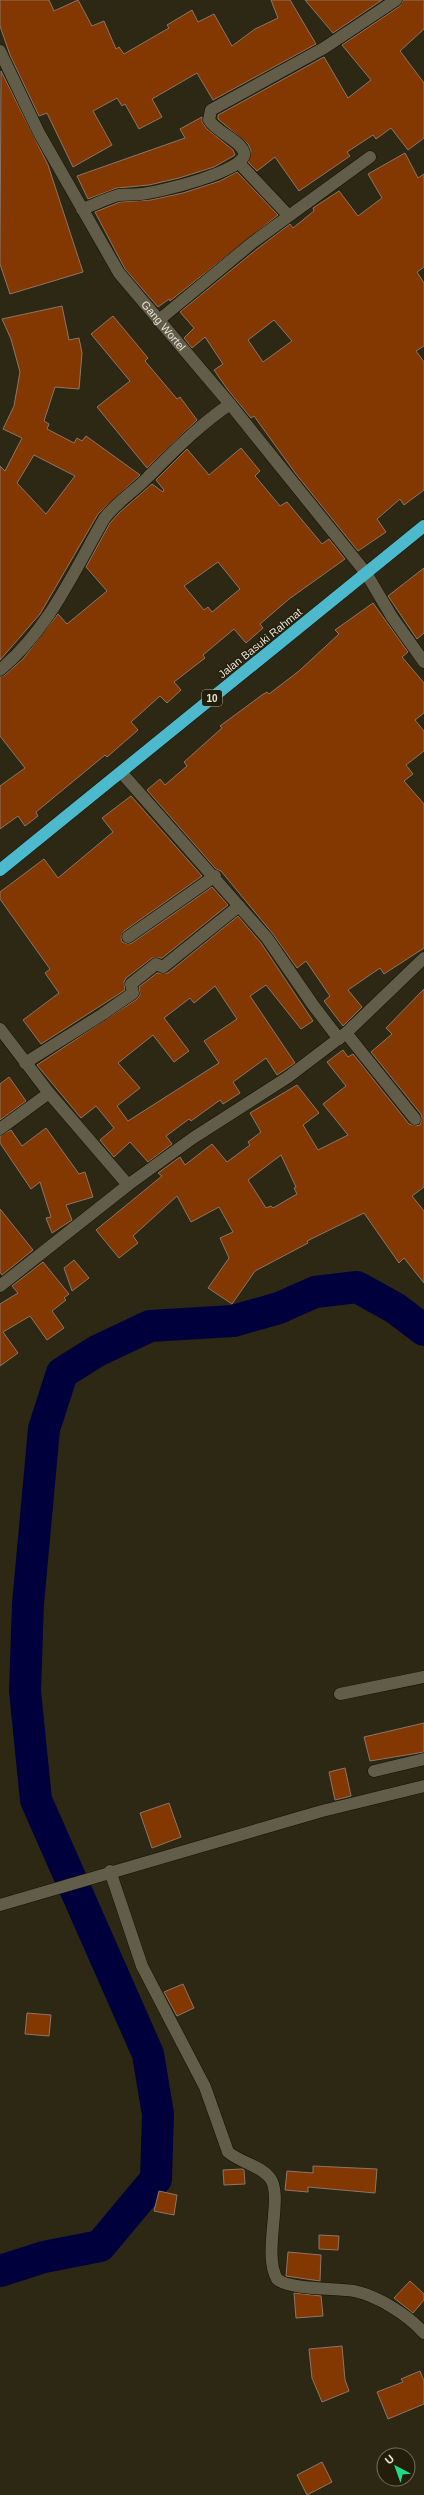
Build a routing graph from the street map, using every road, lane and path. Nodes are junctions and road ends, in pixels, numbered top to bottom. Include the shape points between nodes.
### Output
1 (396, 0) edge
2 (0, 51) edge
3 (370, 157) dead end
4 (239, 163) junction
5 (82, 209) junction
6 (288, 215) junction
7 (158, 320) junction
8 (230, 404) junction
9 (424, 526) edge
10 (366, 574) junction
11 (424, 662) edge
12 (0, 670) edge
13 (121, 772) junction
14 (0, 870) edge
15 (215, 876) junction
16 (239, 906) junction
17 (128, 937) dead end
18 (424, 958) edge
19 (0, 1030) edge
20 (343, 1036) junction
21 (25, 1063) junction
22 (49, 1093) junction
23 (415, 1119) dead end
24 (0, 1129) edge
25 (128, 1185) junction
26 (0, 1286) edge
27 (424, 1677) edge
28 (340, 1694) dead end
29 (424, 1759) edge
30 (374, 1771) dead end
31 (424, 1786) edge
32 (110, 1871) junction
33 (0, 1905) edge
34 (424, 2333) edge

1 - 4 street via 324,48 211,110 209,120 212,126 242,147 244,154
2 - 5 street, Gang Wortel via 39,133
3 - 6 street
4 - 5 street via 230,170 186,184 141,194 118,196
4 - 6 street
5 - 7 street, Gang Wortel via 118,273
6 - 7 street
7 - 8 street, Gang Wortel
8 - 10 street, Gang Wortel
8 - 12 street via 202,423 168,454 148,478 113,506 57,606 16,657
9 - 10 highway, Jalan Basuki Rahmat / 10
10 - 11 street, Gang Wortel
10 - 13 highway, Jalan Basuki Rahmat / 10
13 - 14 highway, Jalan Basuki Rahmat / 10
13 - 15 street
15 - 16 street
15 - 17 street
16 - 20 street via 268,938 313,1006
16 - 21 street via 163,967 156,964 131,984 133,993
18 - 20 street
19 - 21 street
20 - 23 street
20 - 25 street via 288,1077 193,1138
21 - 22 street
22 - 24 street
22 - 25 street
25 - 26 street
27 - 28 street
29 - 30 street
31 - 32 street via 322,1811
32 - 33 street
32 - 34 street via 142,1966 205,2088 224,2143 234,2158 266,2174 275,2186 271,2252 276,2279 282,2283 314,2288 355,2291 397,2310

